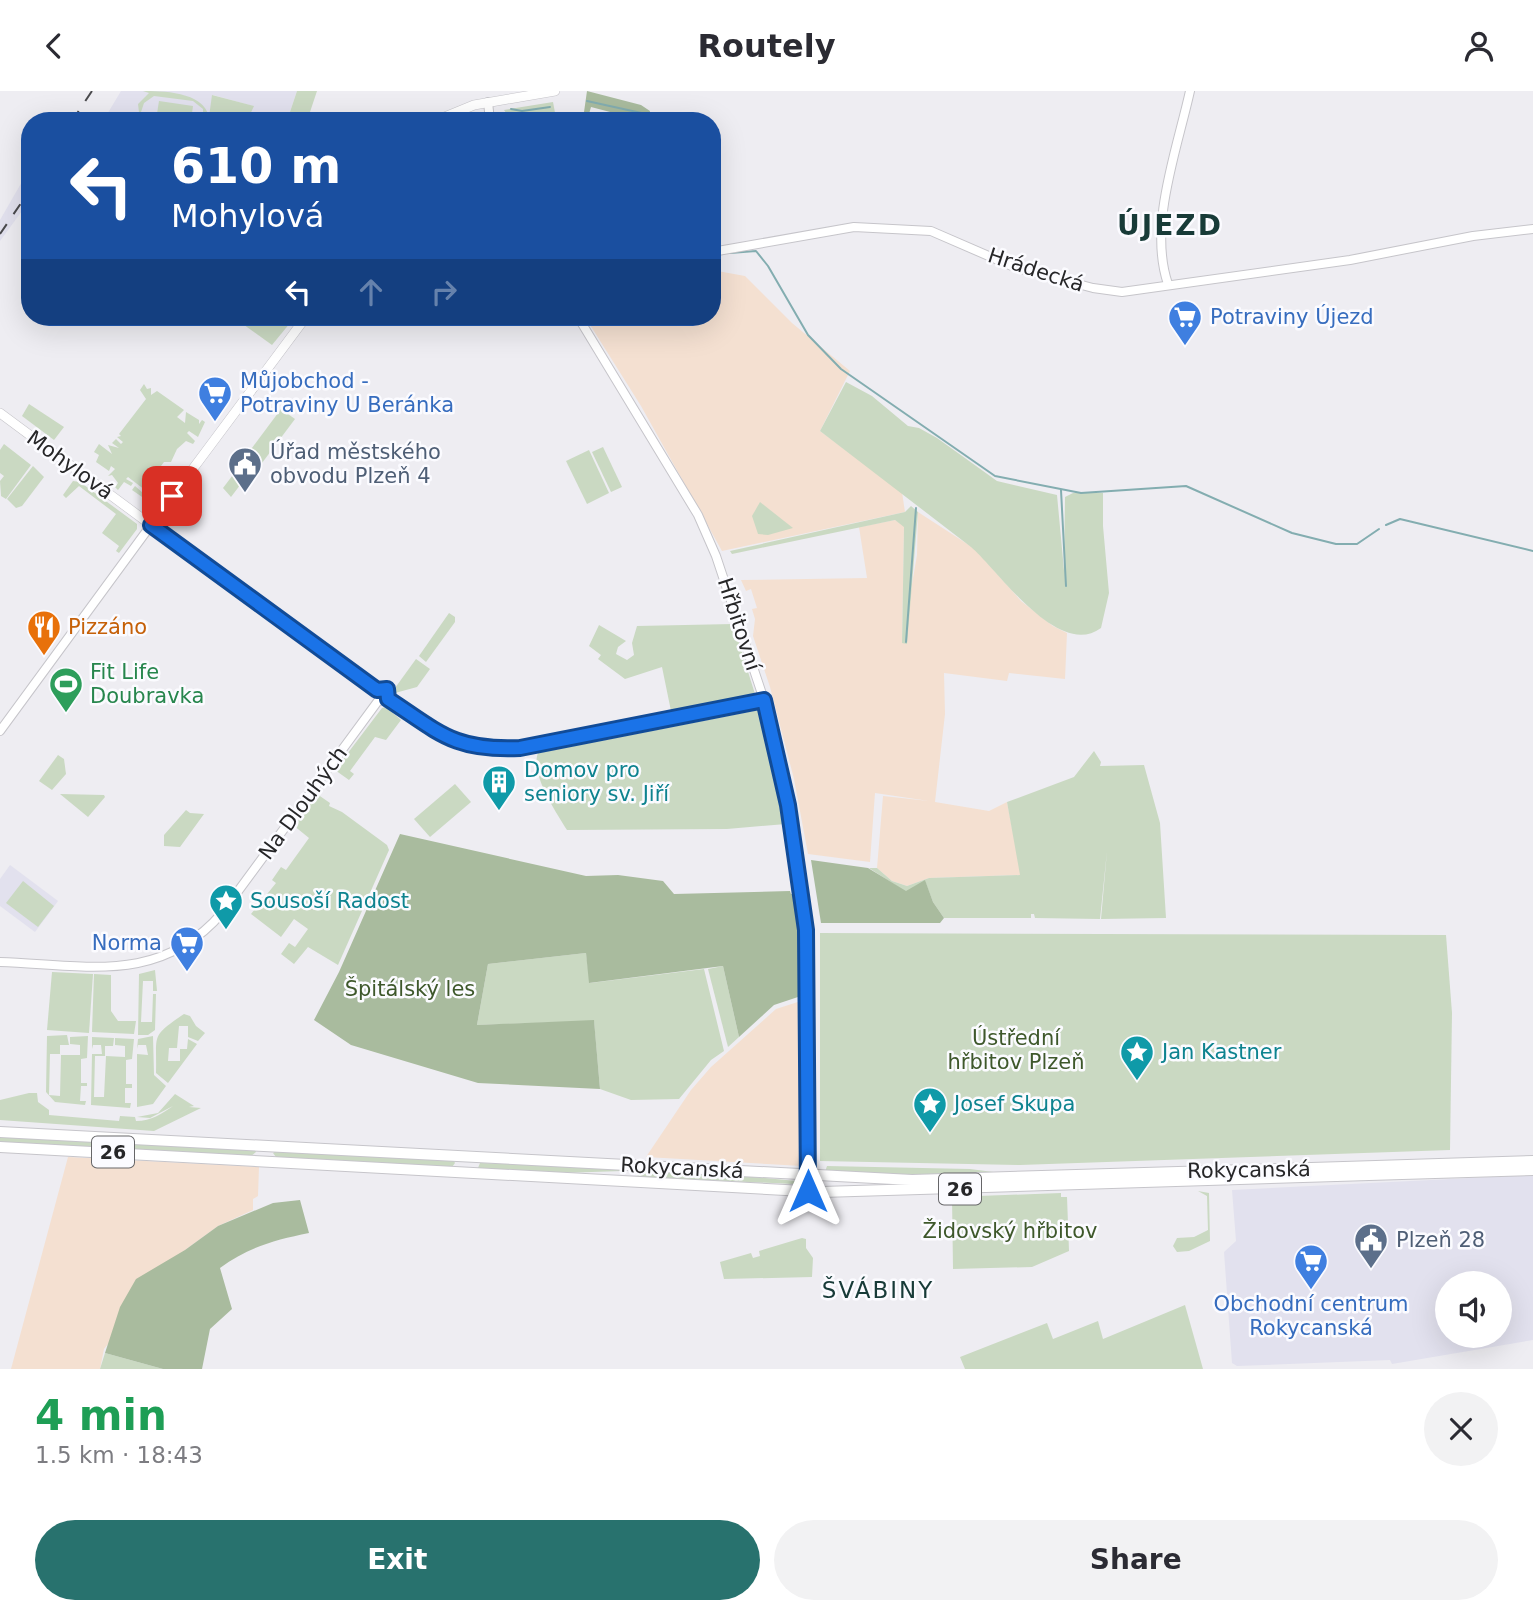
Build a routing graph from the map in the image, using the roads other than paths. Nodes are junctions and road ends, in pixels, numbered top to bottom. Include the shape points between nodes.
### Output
1 (555, 91) edge
2 (1190, 91) edge
3 (488, 102) junction
4 (454, 112) edge
5 (489, 112) edge
6 (1533, 229) edge
7 (721, 250) edge
8 (1168, 284) junction
9 (299, 326) edge
10 (583, 326) edge
11 (0, 414) edge
12 (151, 525) junction
13 (377, 690) junction
14 (388, 699) junction
15 (764, 700) junction
16 (377, 702) junction
17 (0, 731) edge
18 (0, 962) edge
19 (0, 1132) edge
20 (0, 1147) edge
21 (1533, 1161) edge
22 (1533, 1170) edge
23 (1340, 1172) junction
24 (808, 1175) junction
25 (808, 1191) junction

1 - 3 main road
2 - 8 street via 1161,218 1159,246
3 - 4 main road
3 - 5 street
6 - 8 street, Hrádecká via 1365,258
7 - 8 street, Hrádecká via 873,226 938,232 1006,264 1093,288 1122,292
9 - 12 main road
10 - 15 street, Hřbitovní via 698,515
11 - 12 main road, Mohylová
12 - 13 street, Mohylová
12 - 17 street
13 - 14 street, Mohylová via 387,689
13 - 16 street
14 - 15 street via 446,738 496,749
14 - 16 street
15 - 24 street, Hřbitovní via 788,805 806,930
16 - 18 street, Na Dlouhých via 222,913 187,946 162,959 126,966
19 - 24 main road, Rokycanská / 26
20 - 25 main road, Rokycanská / 26
21 - 23 main road, Rokycanská / 26
22 - 23 main road, Rokycanská / 26
23 - 24 main road, Rokycanská / 26 via 944,1180
23 - 25 main road, Rokycanská / 26 via 879,1192
24 - 25 street, Hřbitovní

